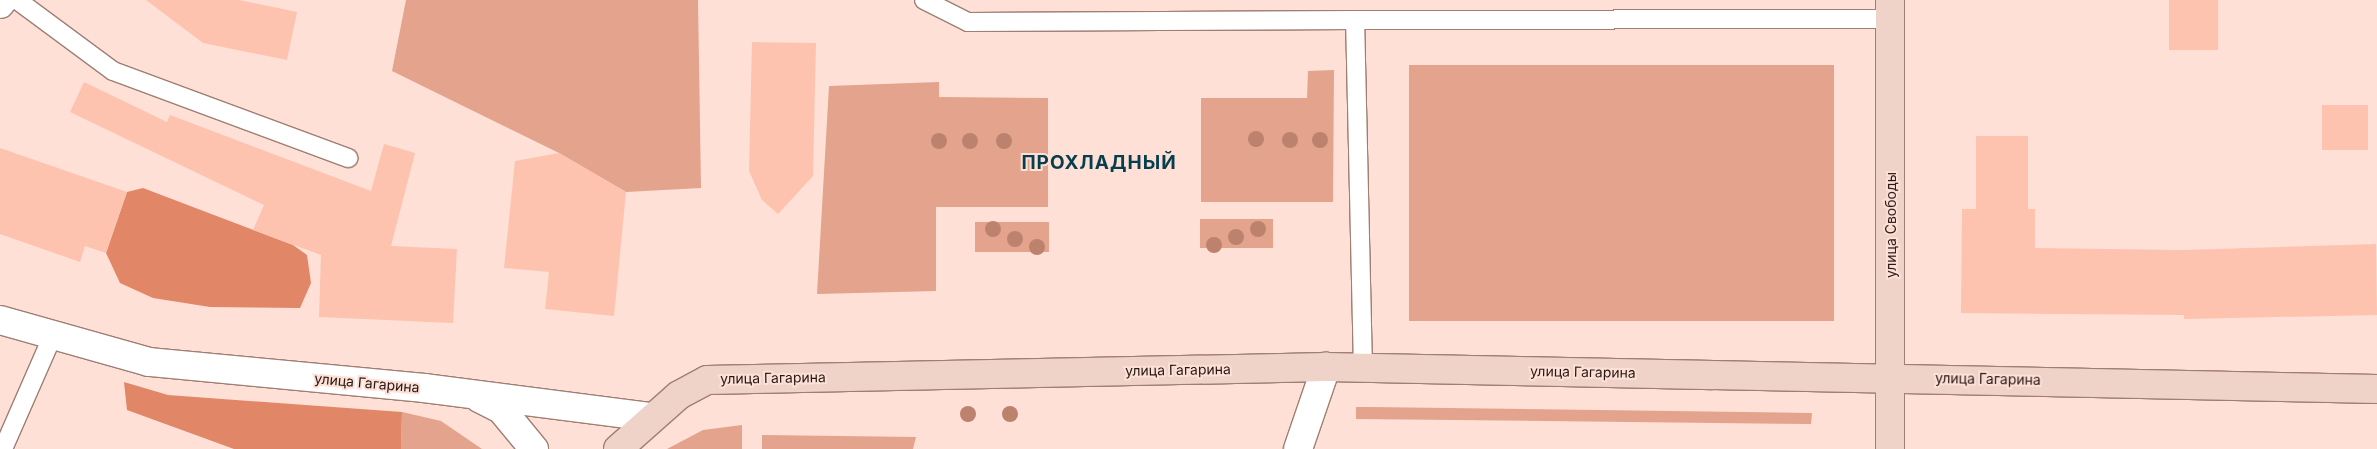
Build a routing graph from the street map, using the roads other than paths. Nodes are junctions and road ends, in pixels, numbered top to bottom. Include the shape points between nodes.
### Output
1 (3, 0) edge
2 (17, 0) edge
3 (924, 0) edge
4 (0, 4) edge
5 (1890, 10) edge
6 (1356, 20) junction
7 (348, 158) dead end
8 (1, 321) edge
9 (53, 336) junction
10 (1326, 366) junction
11 (1363, 369) junction
12 (1892, 376) junction
13 (2377, 388) edge
14 (471, 394) junction
15 (651, 417) junction
16 (3, 449) edge
17 (534, 449) edge
18 (618, 449) edge
19 (1298, 449) edge
20 (1890, 449) edge

1 - 4 street
2 - 7 lane via 113,71
3 - 6 lane via 968,22
5 - 6 lane
5 - 12 street, улица Свободы
6 - 11 lane
8 - 9 street, улица Гагарина
9 - 14 street, улица Гагарина via 149,362
9 - 16 lane
10 - 11 street, улица Гагарина
10 - 15 street, улица Гагарина via 708,380
10 - 19 street
11 - 12 street, улица Гагарина
12 - 13 street, улица Гагарина
12 - 20 street, улица Свободы
14 - 15 street, улица Гагарина
14 - 17 street via 501,409
15 - 18 street

